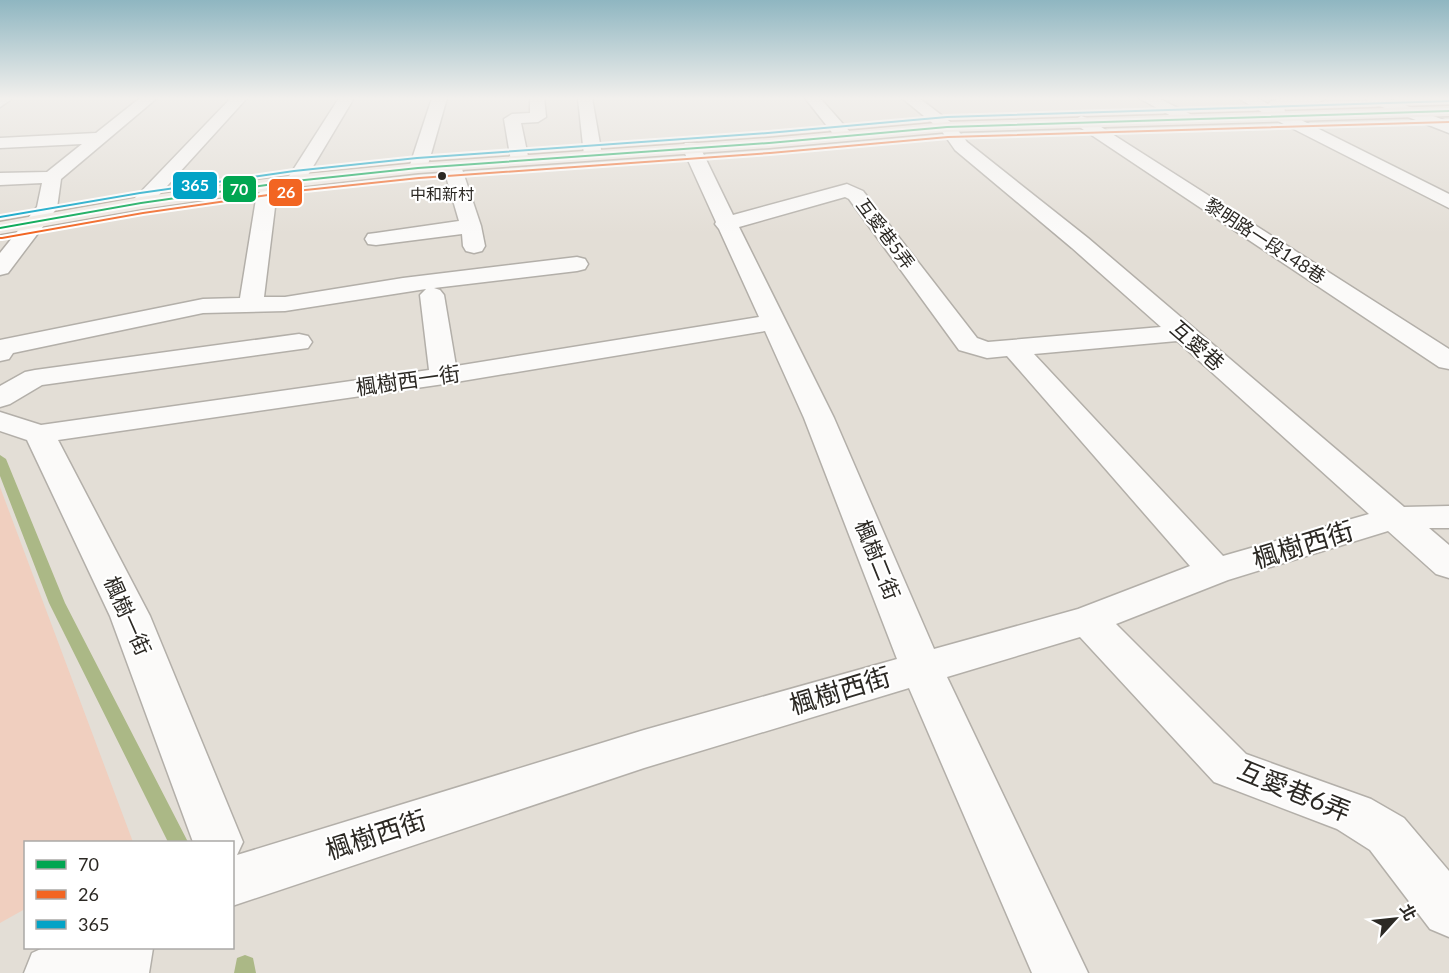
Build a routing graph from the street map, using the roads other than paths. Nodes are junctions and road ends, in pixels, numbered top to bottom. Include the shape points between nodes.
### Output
1 (95, 143) edge
2 (197, 143) edge
3 (319, 143) edge
4 (426, 143) edge
5 (517, 143) edge
6 (591, 143) edge
7 (741, 143) edge
8 (959, 143) edge
9 (1115, 143) edge
10 (1334, 143) edge
11 (691, 147) junction
12 (593, 155) junction
13 (520, 161) junction
14 (452, 166) junction
15 (418, 168) junction
16 (52, 177) junction
17 (0, 179) edge
18 (295, 181) junction
19 (273, 184) junction
20 (1449, 202) edge
21 (141, 203) junction
22 (36, 222) junction
23 (725, 224) junction
24 (0, 228) edge
25 (376, 238) dead end
26 (577, 264) dead end
27 (0, 268) edge
28 (432, 295) dead end
29 (251, 303) junction
30 (775, 322) junction
31 (1183, 333) junction
32 (299, 342) dead end
33 (1014, 348) junction
34 (0, 353) edge
35 (1449, 361) edge
36 (444, 376) junction
37 (0, 398) edge
38 (0, 421) edge
39 (39, 434) junction
40 (1449, 517) edge
41 (1394, 518) junction
42 (1449, 564) edge
43 (1215, 571) junction
44 (1088, 620) junction
45 (921, 667) junction
46 (217, 841) edge
47 (234, 881) edge
48 (1449, 910) edge
49 (95, 949) edge
50 (126, 949) edge
51 (52, 973) edge
52 (121, 973) edge
53 (1060, 973) edge

1 - 16 street
2 - 21 street
3 - 18 street
4 - 15 street
5 - 13 street
6 - 12 street
7 - 11 main road
8 - 31 street, 互愛巷
9 - 35 street, 黎明路一段148巷
10 - 20 street
11 - 12 main road
11 - 23 street, 楓樹二街
12 - 13 main road
13 - 14 main road
14 - 15 main road
14 - 25 street via 472,236
15 - 18 main road
16 - 17 street
16 - 22 street via 46,208
18 - 19 main road
19 - 21 main road
19 - 29 street via 266,199
21 - 22 main road
22 - 24 main road
22 - 27 street
23 - 30 street, 楓樹二街
23 - 33 street, 互愛巷5弄 via 847,190 856,195 968,344 987,350
26 - 29 street via 285,304
28 - 36 street
29 - 34 street via 203,306 4,347
30 - 36 street, 楓樹西一街
30 - 45 street, 楓樹二街 via 819,418
31 - 33 street, 互愛巷5弄
31 - 41 street, 互愛巷
32 - 37 street via 35,378
33 - 43 street
36 - 39 street, 楓樹西一街
38 - 39 street
39 - 46 street, 楓樹一街 via 130,616
40 - 41 street, 楓樹西街
41 - 42 street, 互愛巷
41 - 43 street, 楓樹西街
43 - 44 street, 楓樹西街
44 - 45 street, 楓樹西街
44 - 48 street, 互愛巷6弄 via 1230,768 1354,814 1387,834
45 - 47 street, 楓樹西街 via 644,749
45 - 53 street, 楓樹二街
49 - 51 street
50 - 52 street

